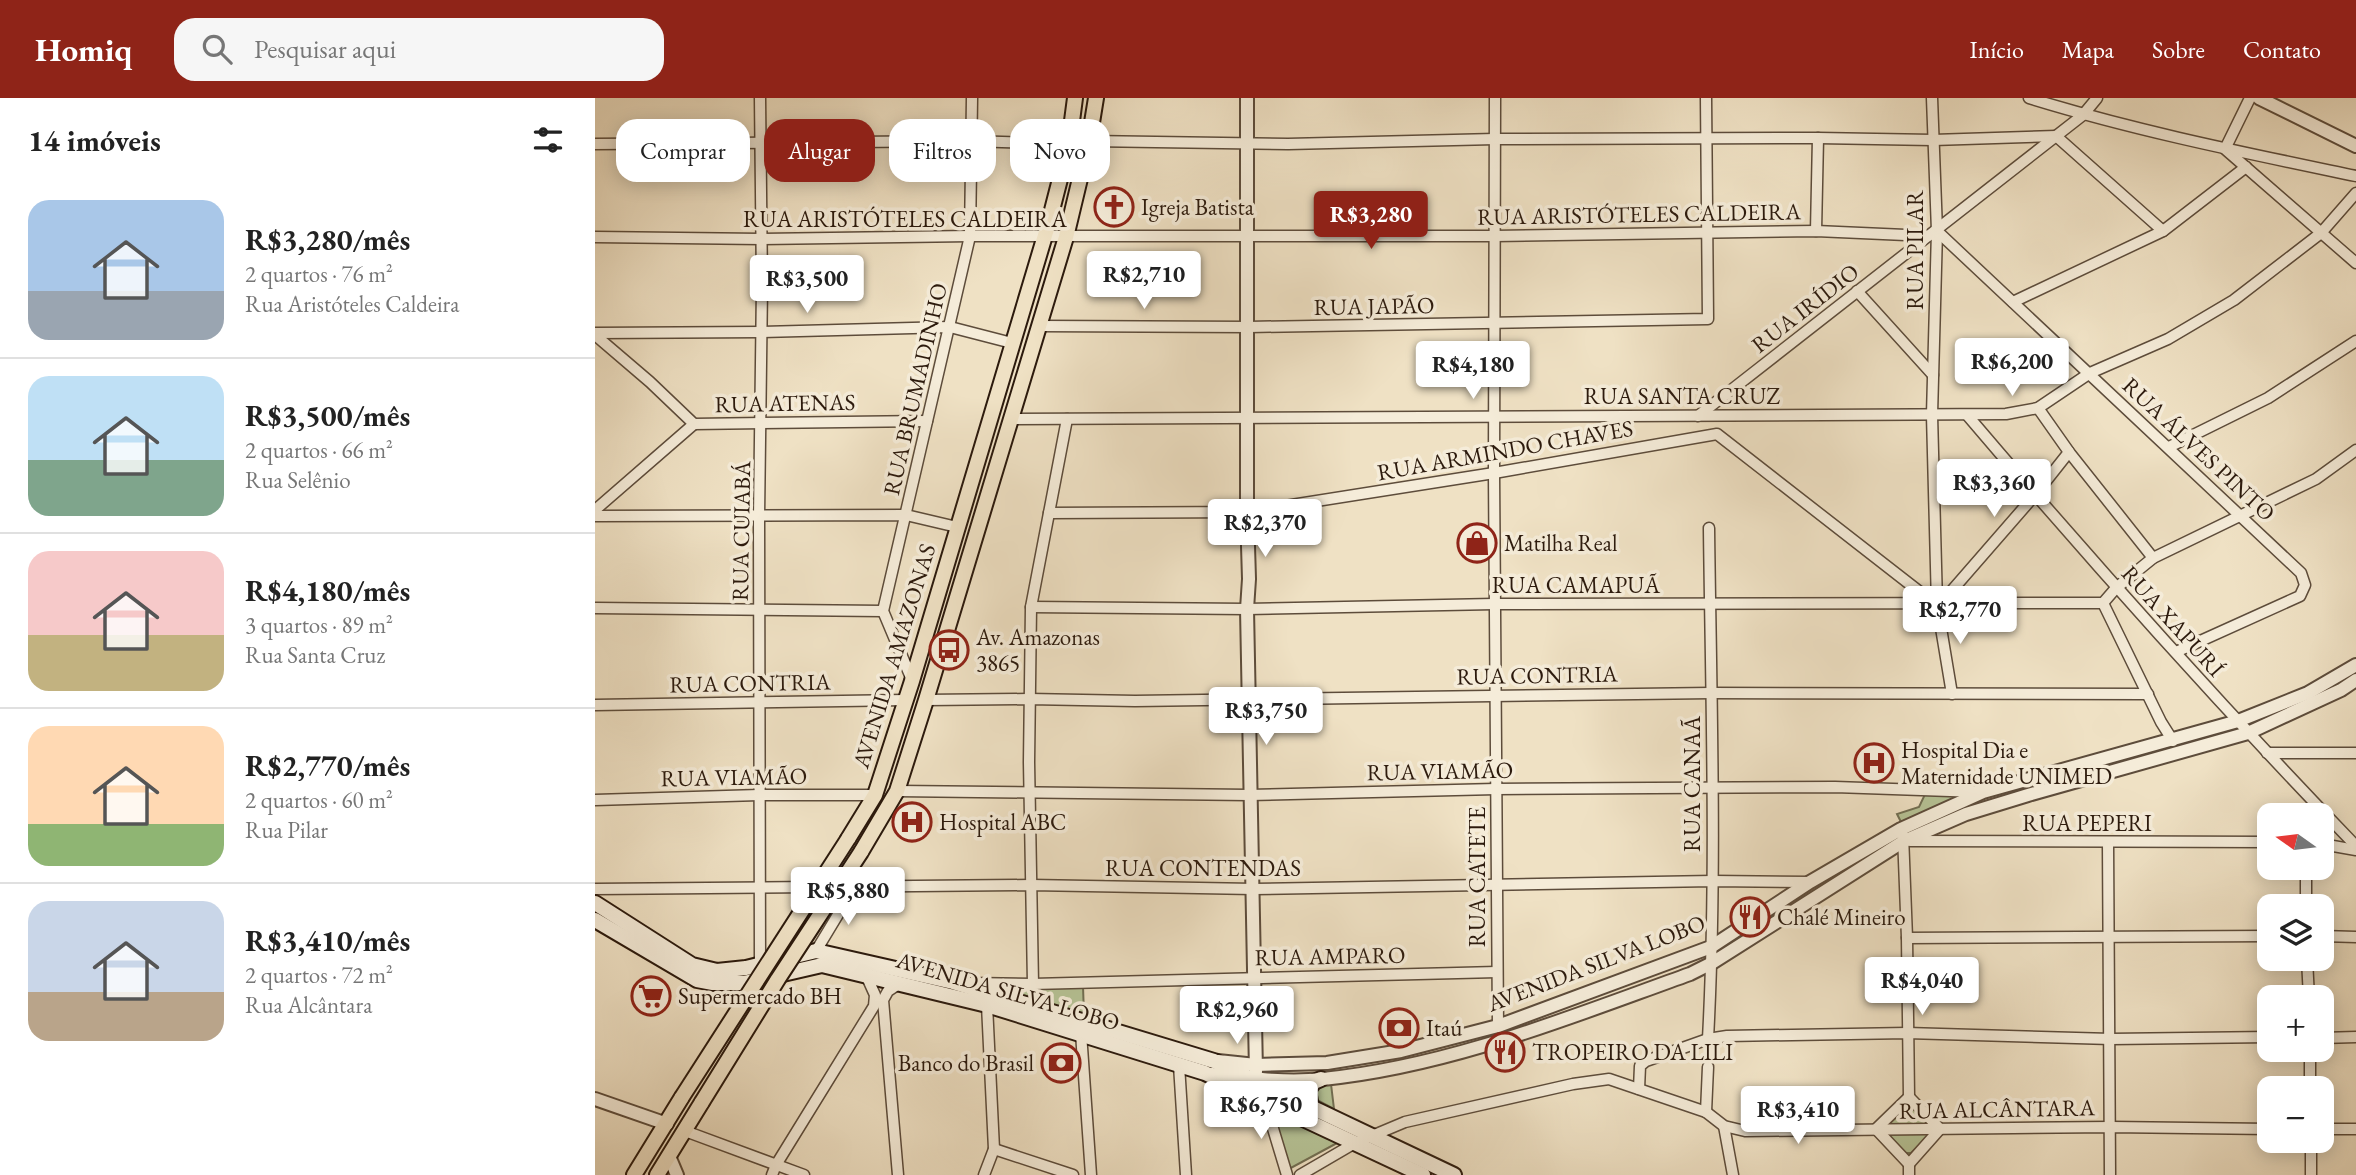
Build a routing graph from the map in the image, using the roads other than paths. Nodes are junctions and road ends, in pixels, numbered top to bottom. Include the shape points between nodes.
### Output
1 (760, 98) edge
2 (971, 98) edge
3 (1075, 98) edge
4 (1096, 98) edge
5 (1247, 98) edge
6 (1495, 98) edge
7 (1706, 98) edge
8 (1932, 98) edge
9 (2029, 98) edge
10 (2097, 98) edge
11 (2250, 98) edge
12 (2259, 98) edge
13 (2083, 115) junction
14 (971, 119) edge
15 (1072, 119) edge
16 (1093, 119) edge
17 (2056, 136) junction
18 (1818, 138) junction
19 (1495, 139) junction
20 (1707, 140) junction
21 (1933, 140) junction
22 (889, 141) edge
23 (1110, 141) edge
24 (760, 142) junction
25 (1248, 143) junction
26 (595, 144) edge
27 (2356, 146) edge
28 (2225, 149) junction
29 (2246, 167) junction
30 (2356, 176) edge
31 (970, 182) edge
32 (1059, 182) edge
33 (1079, 182) edge
34 (2356, 193) edge
35 (2163, 231) junction
36 (1707, 232) junction
37 (1816, 232) junction
38 (2321, 233) junction
39 (1933, 234) junction
40 (1247, 235) junction
41 (970, 236) junction
42 (1495, 236) junction
43 (595, 237) edge
44 (1044, 237) junction
45 (1066, 237) junction
46 (762, 239) junction
47 (2356, 264) edge
48 (1857, 291) junction
49 (2013, 302) junction
50 (1495, 324) junction
51 (1040, 326) junction
52 (950, 327) junction
53 (1249, 327) junction
54 (762, 332) junction
55 (595, 334) edge
56 (2356, 341) edge
57 (1013, 343) junction
58 (2090, 373) junction
59 (1933, 375) junction
60 (2038, 408) junction
61 (1932, 415) junction
62 (1494, 416) junction
63 (1698, 416) junction
64 (1968, 416) junction
65 (1011, 419) junction
66 (1067, 419) junction
67 (1248, 419) junction
68 (927, 421) junction
69 (762, 422) junction
70 (694, 424) junction
71 (2169, 447) junction
72 (2356, 450) edge
73 (2069, 452) junction
74 (1493, 473) junction
75 (2035, 495) junction
76 (595, 510) edge
77 (1247, 512) junction
78 (1049, 513) junction
79 (906, 515) junction
80 (595, 516) edge
81 (759, 516) junction
82 (2241, 516) junction
83 (957, 527) junction
84 (1709, 528) dead end
85 (2153, 558) junction
86 (2116, 588) junction
87 (2102, 603) junction
88 (1494, 604) junction
89 (1710, 604) junction
90 (1938, 604) junction
91 (1031, 607) junction
92 (595, 608) edge
93 (1247, 609) junction
94 (759, 610) junction
95 (883, 611) junction
96 (2176, 652) junction
97 (2356, 665) edge
98 (2356, 680) edge
99 (912, 681) junction
100 (1711, 692) junction
101 (1952, 694) junction
102 (2148, 694) junction
103 (1496, 695) junction
104 (1029, 699) junction
105 (1249, 699) junction
106 (906, 700) junction
107 (926, 700) junction
108 (759, 702) junction
109 (595, 705) edge
110 (2238, 722) junction
111 (2248, 733) junction
112 (2173, 741) junction
113 (2267, 753) junction
114 (2356, 753) edge
115 (1712, 787) junction
116 (1496, 789) junction
117 (897, 792) junction
118 (1983, 792) junction
119 (1029, 793) junction
120 (1249, 794) junction
121 (759, 795) junction
122 (875, 795) junction
123 (595, 800) edge
124 (1903, 835) junction
125 (2257, 842) edge
126 (2108, 843) junction
127 (2335, 846) edge
128 (2356, 848) edge
129 (1713, 881) junction
130 (1810, 882) junction
131 (1496, 883) junction
132 (1031, 885) junction
133 (761, 888) junction
134 (854, 888) junction
135 (595, 889) edge
136 (1254, 889) junction
137 (595, 903) edge
138 (598, 922) edge
139 (2257, 936) edge
140 (2334, 936) edge
141 (2108, 937) junction
142 (2356, 937) edge
143 (1907, 938) junction
144 (1711, 947) junction
145 (816, 951) junction
146 (1712, 963) junction
147 (760, 965) junction
148 (1497, 972) junction
149 (866, 975) junction
150 (1255, 977) junction
151 (953, 982) junction
152 (900, 983) junction
153 (1034, 984) junction
154 (991, 1000) junction
155 (866, 1020) junction
156 (1498, 1026) junction
157 (885, 1027) junction
158 (1081, 1034) junction
159 (1907, 1034) junction
160 (2257, 1037) edge
161 (2356, 1037) edge
162 (2334, 1038) edge
163 (2111, 1039) junction
164 (1708, 1040) junction
165 (1179, 1065) junction
166 (1707, 1067) dead end
167 (1256, 1072) junction
168 (1205, 1073) junction
169 (1321, 1079) junction
170 (1639, 1089) junction
171 (1909, 1097) junction
172 (1293, 1098) junction
173 (595, 1099) edge
174 (1268, 1102) junction
175 (1311, 1107) junction
176 (1706, 1111) junction
177 (667, 1124) junction
178 (1724, 1126) junction
179 (2111, 1127) junction
180 (1876, 1129) junction
181 (1940, 1129) junction
182 (2257, 1129) edge
183 (2334, 1129) edge
184 (2356, 1129) edge
185 (685, 1131) junction
186 (1373, 1135) junction
187 (1355, 1143) junction
188 (994, 1149) junction
189 (2311, 1153) edge
190 (669, 1156) junction
191 (1909, 1169) edge
192 (774, 1170) edge
193 (635, 1175) edge
194 (657, 1175) edge
195 (677, 1175) edge
196 (804, 1175) edge
197 (898, 1175) edge
198 (984, 1175) edge
199 (1073, 1175) edge
200 (1091, 1175) edge
201 (1186, 1175) edge
202 (1287, 1175) edge
203 (1300, 1175) edge
204 (1423, 1175) edge
205 (1454, 1175) edge
206 (1733, 1175) edge
207 (2111, 1175) edge
208 (2311, 1175) edge

1 - 24 street, RUA CUIABÁ
2 - 14 street, RUA BRUMADINHO
3 - 15 main road, AVENIDA AMAZONAS
4 - 16 main road, AVENIDA AMAZONAS
5 - 25 street
6 - 19 street, RUA CATETE
7 - 20 street
8 - 21 street, RUA PILAR
9 - 13 street
10 - 13 street, RUA IRÍDIO
11 - 28 street
12 - 27 street
13 - 17 street, RUA IRÍDIO
13 - 28 street
17 - 21 street
17 - 35 street
17 - 39 street, RUA IRÍDIO
18 - 20 street
18 - 21 street
18 - 37 street
19 - 20 street
19 - 25 street
19 - 42 street, RUA CATETE
20 - 36 street
21 - 39 street, RUA PILAR
22 - 24 street
23 - 25 street
24 - 26 street
24 - 46 street, RUA CUIABÁ
25 - 40 street
28 - 29 street
28 - 30 street
29 - 35 street
29 - 38 street
31 - 41 street, RUA BRUMADINHO
32 - 44 main road, AVENIDA AMAZONAS
33 - 45 main road, AVENIDA AMAZONAS
34 - 38 street, RUA SANTA CRUZ
35 - 49 street
36 - 37 street, RUA ARISTÓTELES CALDEIRA
36 - 42 street, RUA ARISTÓTELES CALDEIRA
36 - 50 street, RUA JAPÃO via 1708,319
37 - 39 street, RUA ARISTÓTELES CALDEIRA
38 - 47 street
38 - 58 street, RUA SANTA CRUZ via 2234,300 2168,339
39 - 48 street, RUA IRÍDIO
39 - 49 street, RUA ÁLVES PINTO
39 - 59 street, RUA PILAR
40 - 42 street, RUA ARISTÓTELES CALDEIRA
40 - 45 street, RUA ARISTÓTELES CALDEIRA
40 - 53 street
41 - 44 street, RUA ARISTÓTELES CALDEIRA
41 - 46 street, RUA ARISTÓTELES CALDEIRA
41 - 52 street, RUA BRUMADINHO
42 - 50 street, RUA CATETE
43 - 46 street, RUA ARISTÓTELES CALDEIRA
44 - 45 street, RUA ARISTÓTELES CALDEIRA
44 - 57 main road, AVENIDA AMAZONAS
45 - 51 main road, AVENIDA AMAZONAS
46 - 54 street, RUA CUIABÁ
48 - 59 street
48 - 63 street, RUA IRÍDIO
49 - 58 street, RUA ÁLVES PINTO
50 - 53 street, RUA JAPÃO
50 - 62 street, RUA CATETE
51 - 53 street, RUA JAPÃO
51 - 65 main road, AVENIDA AMAZONAS
52 - 54 street
52 - 57 street
52 - 68 street, RUA BRUMADINHO
53 - 67 street
54 - 55 street
54 - 69 street, RUA CUIABÁ
55 - 70 street, RUA ATENAS
56 - 71 street via 2268,398
57 - 83 main road, AVENIDA AMAZONAS
58 - 60 street, RUA SANTA CRUZ
58 - 71 street, RUA ÁLVES PINTO
59 - 61 street, RUA PILAR
60 - 64 street, RUA SANTA CRUZ
60 - 73 street
61 - 63 street, RUA SANTA CRUZ
61 - 64 street, RUA SANTA CRUZ
61 - 90 street, RUA PILAR
62 - 63 street, RUA SANTA CRUZ
62 - 67 street, RUA SANTA CRUZ
62 - 74 street, RUA CATETE
64 - 75 street, RUA XAPURÍ
65 - 66 street, RUA SANTA CRUZ
65 - 107 main road, AVENIDA AMAZONAS
66 - 67 street, RUA SANTA CRUZ
66 - 78 street
67 - 77 street
68 - 69 street, RUA ATENAS
68 - 79 street, RUA BRUMADINHO
69 - 70 street, RUA ATENAS
69 - 81 street, RUA CUIABÁ
70 - 76 street
71 - 82 street, RUA ÁLVES PINTO
72 - 82 street via 2316,479
73 - 75 street
73 - 85 street
74 - 77 street, RUA ARMINDO CHAVES
74 - 88 street, RUA CATETE
74 - 90 street, RUA ARMINDO CHAVES via 1717,434
75 - 86 street, RUA XAPURÍ
75 - 90 street
77 - 78 street, RUA ARMINDO CHAVES
77 - 93 street
78 - 91 street
79 - 81 street
79 - 83 street
79 - 95 street, RUA BRUMADINHO
80 - 81 street
81 - 94 street, RUA CUIABÁ
82 - 85 street
82 - 96 street, RUA ÁLVES PINTO via 2301,573 2305,585 2300,596
83 - 99 main road, AVENIDA AMAZONAS
84 - 89 street, RUA CANAÃ
85 - 86 street
86 - 87 street
86 - 96 street, RUA XAPURÍ
87 - 90 street, RUA CAMAPUÃ
87 - 102 street
88 - 89 street, RUA CAMAPUÃ
88 - 93 street, RUA CAMAPUÃ
88 - 103 street, RUA CATETE
89 - 90 street, RUA CAMAPUÃ
89 - 100 street, RUA CANAÃ
90 - 101 street, RUA PILAR
91 - 93 street, RUA CAMAPUÃ
91 - 104 street
92 - 94 street
93 - 105 street
94 - 95 street
94 - 108 street, RUA CUIABÁ
95 - 99 street
96 - 110 street, RUA XAPURÍ
97 - 110 street, AVENIDA SILVA LOBO via 2308,693
98 - 111 street, AVENIDA SILVA LOBO
99 - 106 main road, AVENIDA AMAZONAS
100 - 101 street, RUA CONTRIA
100 - 103 street, RUA CONTRIA
100 - 115 street, RUA CANAÃ
101 - 102 street, RUA CONTRIA
102 - 112 street
103 - 105 street, RUA CONTRIA
103 - 116 street, RUA CATETE
104 - 105 street, RUA CONTRIA
104 - 107 street, RUA CONTRIA
104 - 119 street
105 - 120 street
106 - 108 street, RUA CONTRIA
106 - 122 main road, AVENIDA AMAZONAS
107 - 117 main road, AVENIDA AMAZONAS
108 - 109 street, RUA CONTRIA
108 - 121 street, RUA CUIABÁ
110 - 111 street, RUA XAPURÍ
110 - 112 street, AVENIDA SILVA LOBO
111 - 113 street, RUA XAPURÍ
111 - 124 street, AVENIDA SILVA LOBO
112 - 118 street, AVENIDA SILVA LOBO
113 - 114 street
113 - 128 street, RUA XAPURÍ
115 - 116 street, RUA VIAMÃO
115 - 118 street, RUA VIAMÃO
115 - 129 street, RUA CANAÃ
116 - 120 street, RUA VIAMÃO
116 - 131 street, RUA CATETE
117 - 119 street, RUA VIAMÃO
117 - 185 main road, AVENIDA AMAZONAS, bridge
118 - 124 street, AVENIDA SILVA LOBO
119 - 120 street, RUA VIAMÃO
119 - 132 street
120 - 136 street
121 - 122 street, RUA VIAMÃO
121 - 123 street, RUA VIAMÃO
121 - 133 street, RUA CUIABÁ
122 - 177 main road, AVENIDA AMAZONAS, bridge
124 - 126 street, RUA PEPERI
124 - 130 street, AVENIDA SILVA LOBO
124 - 143 street
124 - 146 street, AVENIDA SILVA LOBO
125 - 126 street, RUA PEPERI
126 - 141 street
127 - 128 street
129 - 130 street, RUA CONTENDAS
129 - 131 street, RUA CONTENDAS
129 - 144 street, RUA CANAÃ
130 - 144 street, AVENIDA SILVA LOBO
131 - 136 street, RUA CONTENDAS
131 - 148 street, RUA CATETE
132 - 134 street, RUA CONTENDAS
132 - 136 street, RUA CONTENDAS
132 - 153 street
133 - 134 street, RUA CONTENDAS
133 - 135 street, RUA CONTENDAS
133 - 147 street, RUA CUIABÁ
134 - 145 street
136 - 150 street
137 - 147 main road, AVENIDA SILVA LOBO via 692,965 717,971
138 - 149 main road, AVENIDA SILVA LOBO via 697,980 744,983 822,965
139 - 141 street
140 - 142 street
141 - 143 street
141 - 163 street
143 - 159 street
144 - 146 street, RUA CANAÃ
144 - 156 street, AVENIDA SILVA LOBO
145 - 147 main road, AVENIDA SILVA LOBO
145 - 151 main road, AVENIDA SILVA LOBO
146 - 164 street, RUA CANAÃ
146 - 169 street, AVENIDA SILVA LOBO via 1498,1042 1405,1067
148 - 150 street, RUA AMPARO
148 - 156 street, RUA CATETE
149 - 152 main road, AVENIDA SILVA LOBO
149 - 155 street via 875,995
150 - 153 street, RUA AMPARO
150 - 167 street
151 - 153 street, RUA AMPARO
151 - 154 main road, AVENIDA SILVA LOBO
152 - 154 main road, AVENIDA SILVA LOBO
152 - 157 street via 883,1000
154 - 158 main road, AVENIDA SILVA LOBO
154 - 167 main road, AVENIDA SILVA LOBO
154 - 188 street
155 - 157 street
155 - 192 street
156 - 167 street, AVENIDA SILVA LOBO via 1389,1053
157 - 197 street
158 - 165 main road, AVENIDA SILVA LOBO
158 - 200 street
159 - 163 street
159 - 164 street via 1727,1035
159 - 171 street
160 - 163 street
161 - 162 street
163 - 179 street
164 - 170 street via 1646,1061 1640,1066
165 - 168 main road, AVENIDA SILVA LOBO
165 - 201 street
166 - 176 street
167 - 168 street, AVENIDA SILVA LOBO
167 - 169 street, AVENIDA SILVA LOBO
167 - 172 main road
168 - 174 main road
169 - 175 main road via 1308,1090
170 - 176 street
170 - 186 street via 1609,1079 1573,1084 1405,1122
171 - 180 street
171 - 181 street
172 - 174 main road
172 - 175 main road
173 - 177 street
174 - 187 main road
174 - 202 street
175 - 186 main road
176 - 178 street
177 - 193 main road, AVENIDA AMAZONAS
178 - 180 street, RUA ALCÂNTARA via 1745,1131
178 - 206 street
179 - 181 street, RUA ALCÂNTARA
179 - 182 street, RUA ALCÂNTARA
179 - 207 street
180 - 181 street, RUA ALCÂNTARA
180 - 191 street
181 - 191 street
183 - 184 street
185 - 190 main road, AVENIDA AMAZONAS
185 - 192 street
186 - 187 street
186 - 205 main road
187 - 203 street
187 - 204 main road
188 - 198 street
188 - 199 street
189 - 208 street
190 - 194 main road, AVENIDA AMAZONAS
190 - 195 street
192 - 196 street

